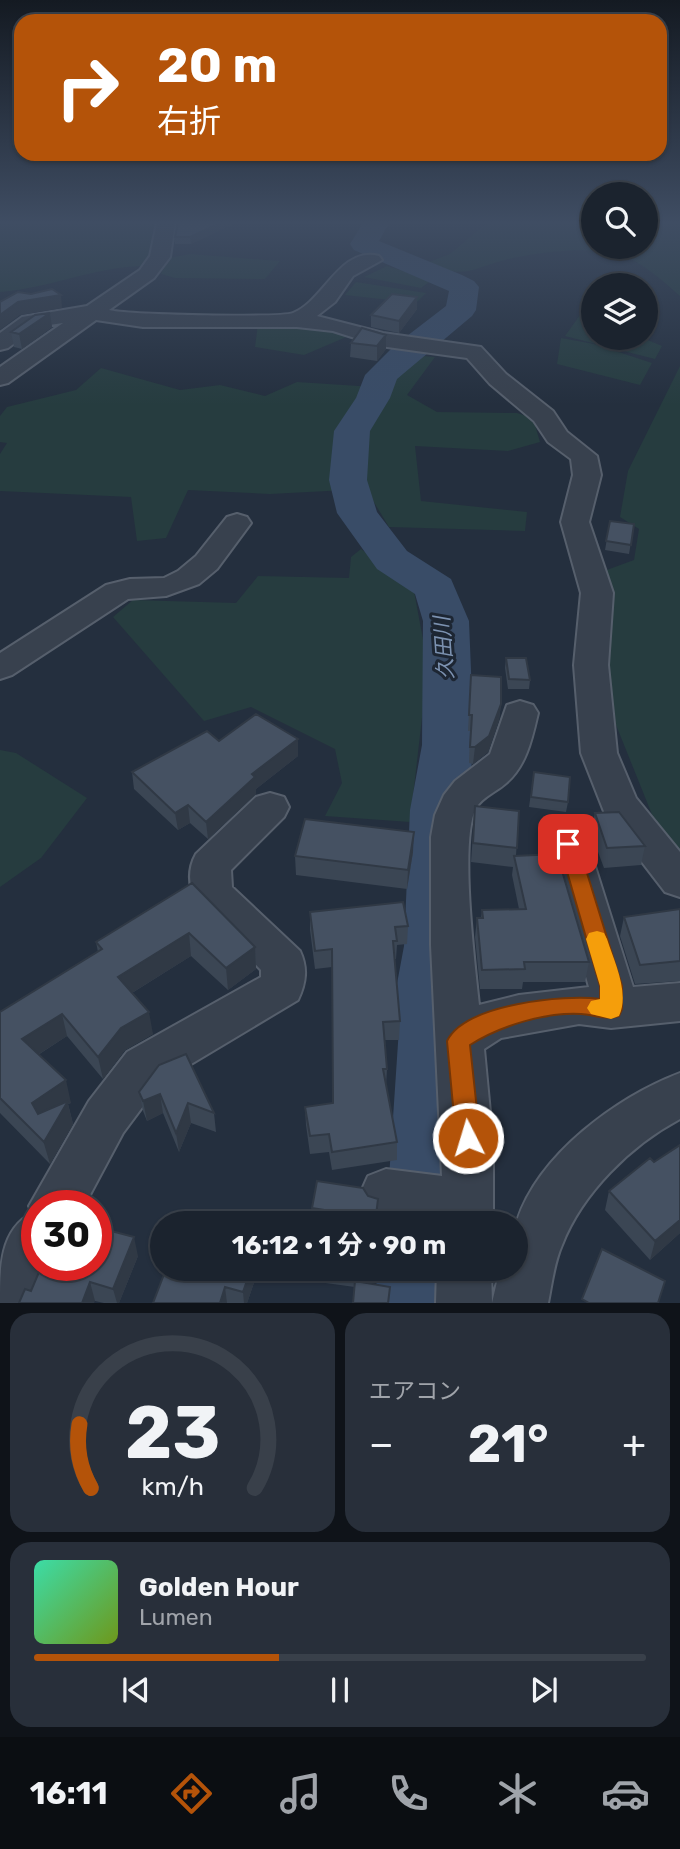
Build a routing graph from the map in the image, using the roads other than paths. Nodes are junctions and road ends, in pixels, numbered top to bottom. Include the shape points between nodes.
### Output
1 (133, 284) edge
2 (338, 284) edge
3 (92, 312) junction
4 (0, 313) edge
5 (298, 320) junction
6 (30, 322) junction
7 (0, 343) edge
8 (0, 378) edge
9 (237, 523) dead end
10 (0, 668) edge
11 (520, 713) dead end
12 (270, 807) dead end
13 (568, 844) dead end
14 (680, 881) edge
15 (680, 1002) edge
16 (611, 1009) junction
17 (459, 1041) junction
18 (680, 1095) edge
19 (64, 1190) edge
20 (434, 1204) edge
21 (21, 1262) edge
22 (464, 1281) edge
23 (0, 1293) edge
24 (464, 1303) edge
25 (520, 1303) edge

1 - 3 street
2 - 5 street via 328,298
3 - 5 street via 142,320
3 - 6 street
3 - 8 street
4 - 6 street
5 - 14 street via 481,357 498,379 544,415 557,437 584,456 587,475 575,522 597,593 591,665 599,752 619,804
6 - 7 street
9 - 10 street via 184,583 162,588 135,586 117,592
11 - 17 street via 504,763 462,793 454,815 451,933
12 - 19 street via 210,865 212,892 284,964 282,987 144,1067 106,1116
13 - 16 street via 611,986
15 - 16 street
16 - 17 street via 579,1005 519,1014 489,1021
17 - 20 street via 468,1138
18 - 25 street via 625,1128 557,1198 529,1260
21 - 23 street
22 - 24 street

